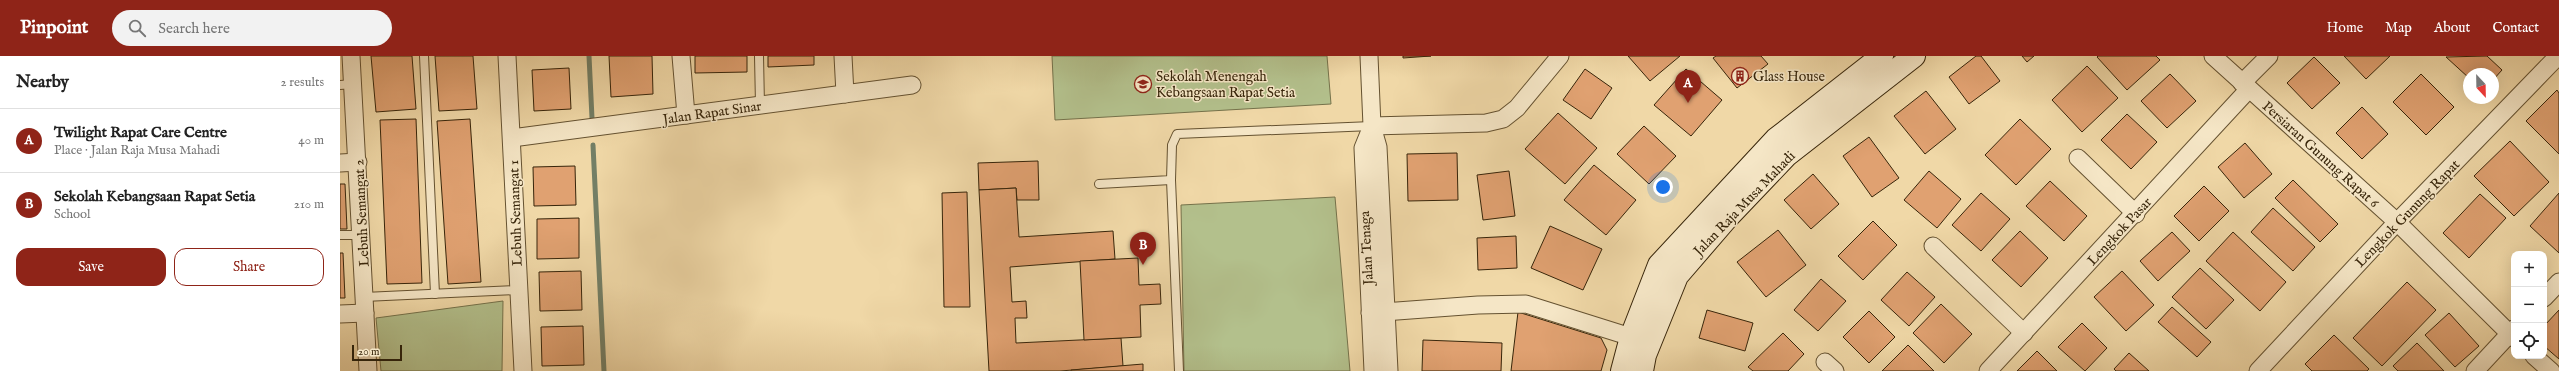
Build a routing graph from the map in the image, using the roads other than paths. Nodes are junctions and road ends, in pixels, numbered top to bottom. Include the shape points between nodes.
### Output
1 (351, 56) edge
2 (424, 56) edge
3 (507, 56) edge
4 (681, 56) edge
5 (759, 56) edge
6 (843, 56) edge
7 (1369, 56) edge
8 (1560, 56) edge
9 (1882, 56) edge
10 (1914, 56) edge
11 (2213, 56) edge
12 (2269, 56) edge
13 (2558, 56) edge
14 (347, 84) edge
15 (912, 85) dead end
16 (2245, 86) junction
17 (845, 94) junction
18 (760, 105) junction
19 (686, 115) junction
20 (1372, 126) junction
21 (512, 138) junction
22 (2078, 158) dead end
23 (358, 162) junction
24 (340, 163) edge
25 (1171, 180) junction
26 (1099, 184) dead end
27 (1364, 210) junction
28 (1381, 210) junction
29 (2136, 214) junction
30 (2397, 222) junction
31 (362, 235) junction
32 (340, 236) edge
33 (1933, 246) dead end
34 (1366, 248) junction
35 (1383, 248) junction
36 (2559, 282) edge
37 (518, 290) junction
38 (435, 294) junction
39 (2547, 295) edge
40 (365, 305) junction
41 (1378, 312) junction
42 (340, 314) edge
43 (2511, 332) edge
44 (2024, 334) junction
45 (2511, 336) edge
46 (1631, 337) junction
47 (2537, 359) edge
48 (1381, 364) edge
49 (368, 371) edge
50 (523, 371) edge
51 (1179, 371) edge
52 (1622, 371) edge
53 (1642, 371) edge
54 (1988, 371) edge
55 (2258, 371) edge
56 (2475, 371) edge
57 (2551, 371) edge

1 - 14 street, Lebuh Semangat 2
2 - 38 lane
3 - 21 street, Lebuh Semangat 1
4 - 19 street
5 - 18 lane
6 - 17 street
7 - 20 street, Jalan Tenaga
8 - 20 street via 1517,108 1503,119 1486,123
9 - 46 main road, Jalan Raja Musa Mahadi via 1776,139 1659,265
10 - 53 main road, Jalan Raja Musa Mahadi via 1787,155 1687,264 1677,276 1645,356
11 - 16 street, Persiaran Gunung Rapat 6
12 - 16 street, Lengkok Pasar
13 - 30 street, Lengkok Gunung Rapat
14 - 23 street, Lebuh Semangat 2
15 - 17 street, Jalan Rapat Sinar
16 - 29 street, Lengkok Pasar
16 - 30 street, Persiaran Gunung Rapat 6
17 - 18 street, Jalan Rapat Sinar
18 - 19 street, Jalan Rapat Sinar
19 - 21 street, Jalan Rapat Sinar
20 - 25 lane via 1178,134 1172,145
20 - 27 street, Jalan Tenaga via 1363,148
20 - 28 street, Jalan Tenaga via 1378,147
21 - 37 street, Lebuh Semangat 1
22 - 29 street
23 - 24 street
23 - 31 street, Lebuh Semangat 2
25 - 26 lane
25 - 51 lane
27 - 28 street
27 - 34 street, Jalan Tenaga
28 - 35 street, Jalan Tenaga
29 - 44 street, Lengkok Pasar
30 - 43 street, Persiaran Gunung Rapat 6
30 - 55 street, Lengkok Gunung Rapat
31 - 32 lane
31 - 40 street, Lebuh Semangat 2
33 - 44 street
34 - 35 street
34 - 41 street, Jalan Tenaga
35 - 41 street, Jalan Tenaga
36 - 39 street
37 - 38 lane
37 - 50 street, Lebuh Semangat 1
38 - 40 lane
40 - 42 street
40 - 49 street, Lebuh Semangat 2
41 - 46 street via 1526,304
41 - 48 street, Jalan Tenaga
44 - 54 street, Lengkok Pasar
45 - 56 street
46 - 52 main road, Jalan Raja Musa Mahadi
47 - 57 street

